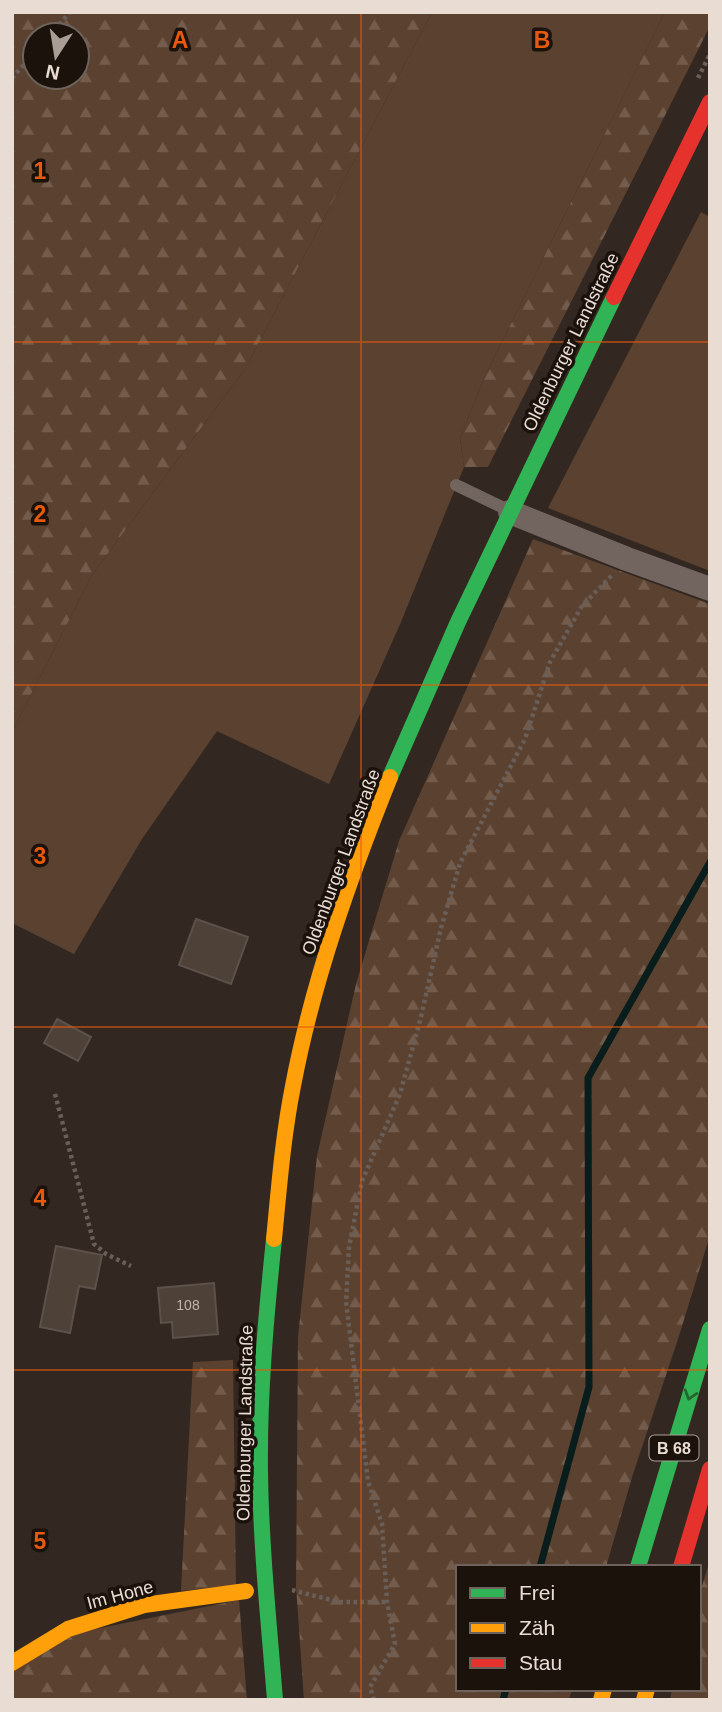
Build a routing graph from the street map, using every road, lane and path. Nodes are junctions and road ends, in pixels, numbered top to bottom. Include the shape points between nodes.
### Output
1 (710, 102) edge
2 (456, 485) dead end
3 (510, 512) junction
4 (627, 559) junction
5 (710, 589) edge
6 (55, 1094) dead end
7 (131, 1266) dead end
8 (710, 1329) edge
9 (710, 1469) edge
10 (639, 1565) edge
11 (682, 1565) edge
12 (266, 1589) junction
13 (246, 1591) dead end
14 (387, 1602) junction
15 (12, 1662) edge
16 (275, 1700) edge
17 (374, 1700) edge

1 - 3 main road, Oldenburger Landstraße
2 - 3 lane
3 - 4 street
3 - 12 main road, Oldenburger Landstraße via 436,670 373,821 334,931 293,1085 264,1335 260,1470
4 - 5 street
4 - 14 path via 582,606 550,662 525,739 460,863 400,1094 362,1181 349,1247 346,1302 368,1481 382,1524
6 - 7 path via 94,1244
8 -> 10 main road, B 68
9 - 11 main road, B 68
12 - 14 path via 340,1602
12 - 16 main road, Oldenburger Landstraße
13 - 15 main road, Im Hone via 144,1605 68,1629
14 - 17 path via 395,1644 370,1687

